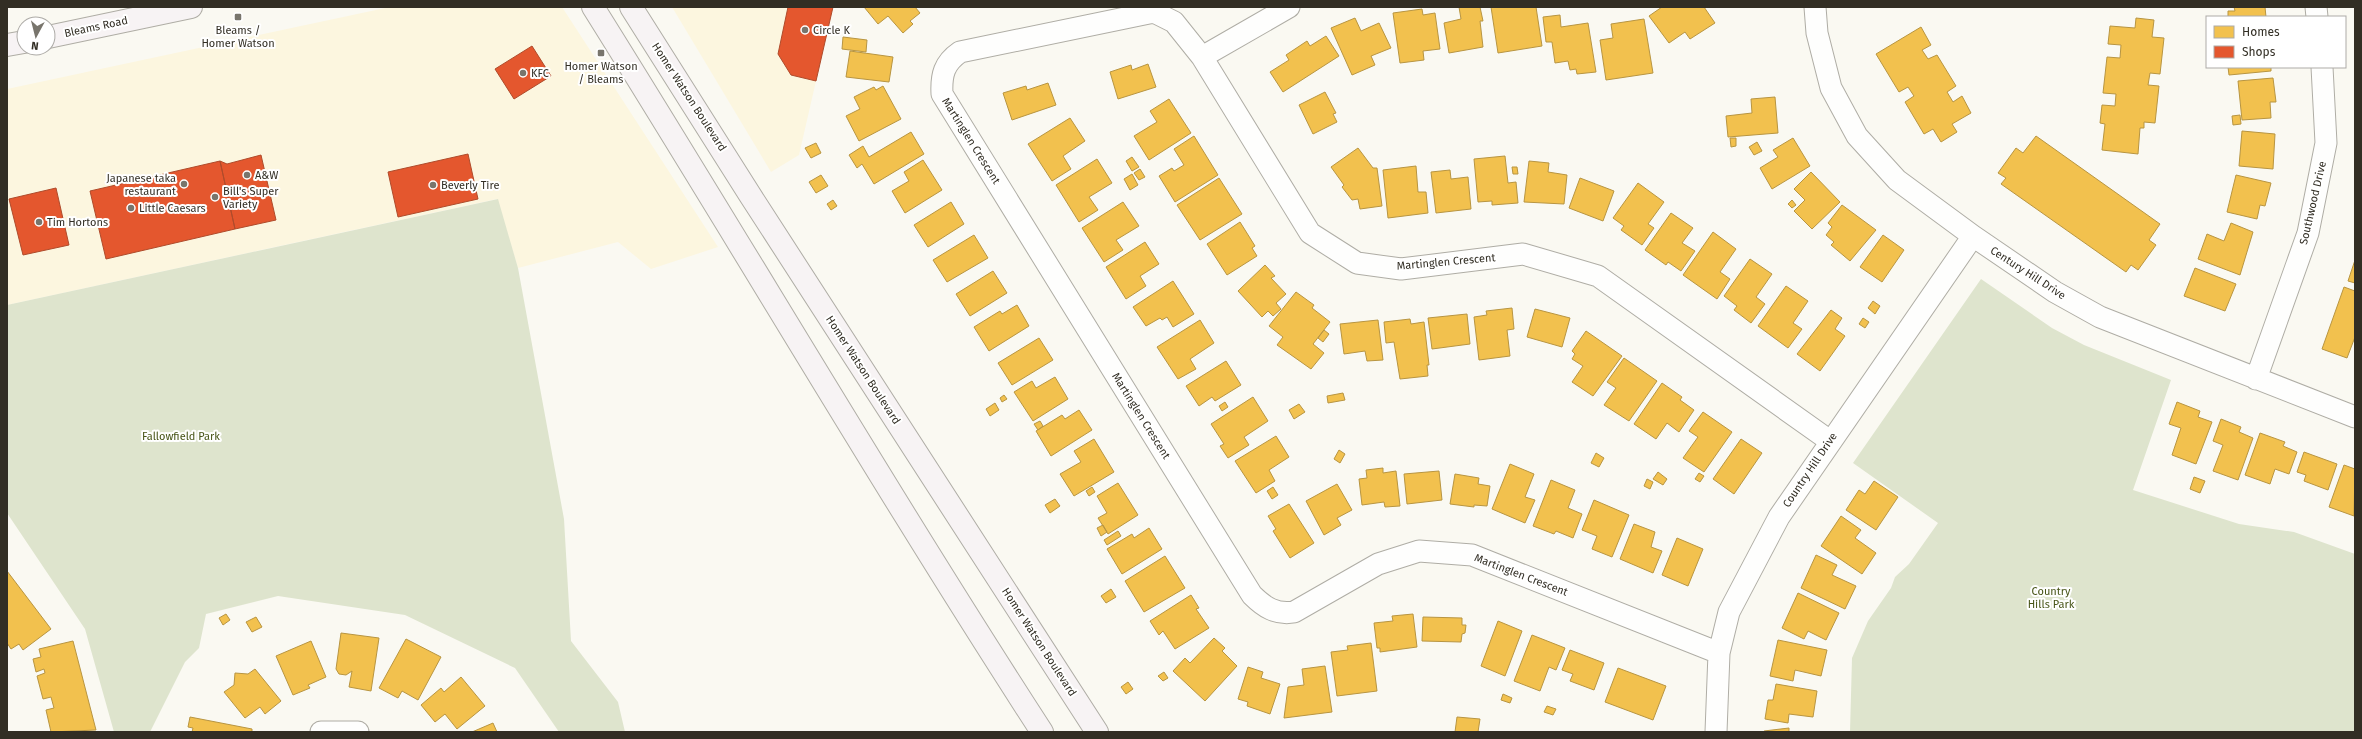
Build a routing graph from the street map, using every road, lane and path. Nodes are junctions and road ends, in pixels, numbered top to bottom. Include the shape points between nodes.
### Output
1 (191, 7) edge
2 (593, 7) edge
3 (631, 7) edge
4 (1288, 7) edge
5 (1815, 7) edge
6 (56, 35) edge
7 (1202, 58) junction
8 (2322, 68) edge
9 (1973, 236) junction
10 (2256, 379) junction
11 (2355, 417) edge
12 (1830, 440) junction
13 (1719, 653) junction
14 (321, 732) edge
15 (358, 732) edge
16 (1042, 732) edge
17 (1097, 732) edge
18 (1716, 732) edge

1 - 6 main road, Bleams Road
2 - 16 main road via 715,202 945,583
3 - 17 main road, Homer Watson Boulevard
4 - 7 street
5 - 9 street, Century Hill Drive via 1817,33 1831,88 1858,136 1897,180
7 - 12 street, Martinglen Crescent via 1310,233 1358,263 1402,269 1523,254 1598,276
7 - 13 street, Martinglen Crescent via 1174,22 1154,12 960,52 944,68 941,80 942,94 1252,594 1263,606 1284,613 1294,612 1378,564 1419,551 1472,555
8 - 10 street, Southwood Drive via 2326,143 2308,233
9 - 10 street, Century Hill Drive via 2055,292 2100,317
9 - 12 street, Country Hill Drive
10 - 11 street, Century Hill Drive
12 - 13 street, Country Hill Drive via 1778,517 1729,612
13 - 18 street, Country Hill Drive
14 - 15 street

